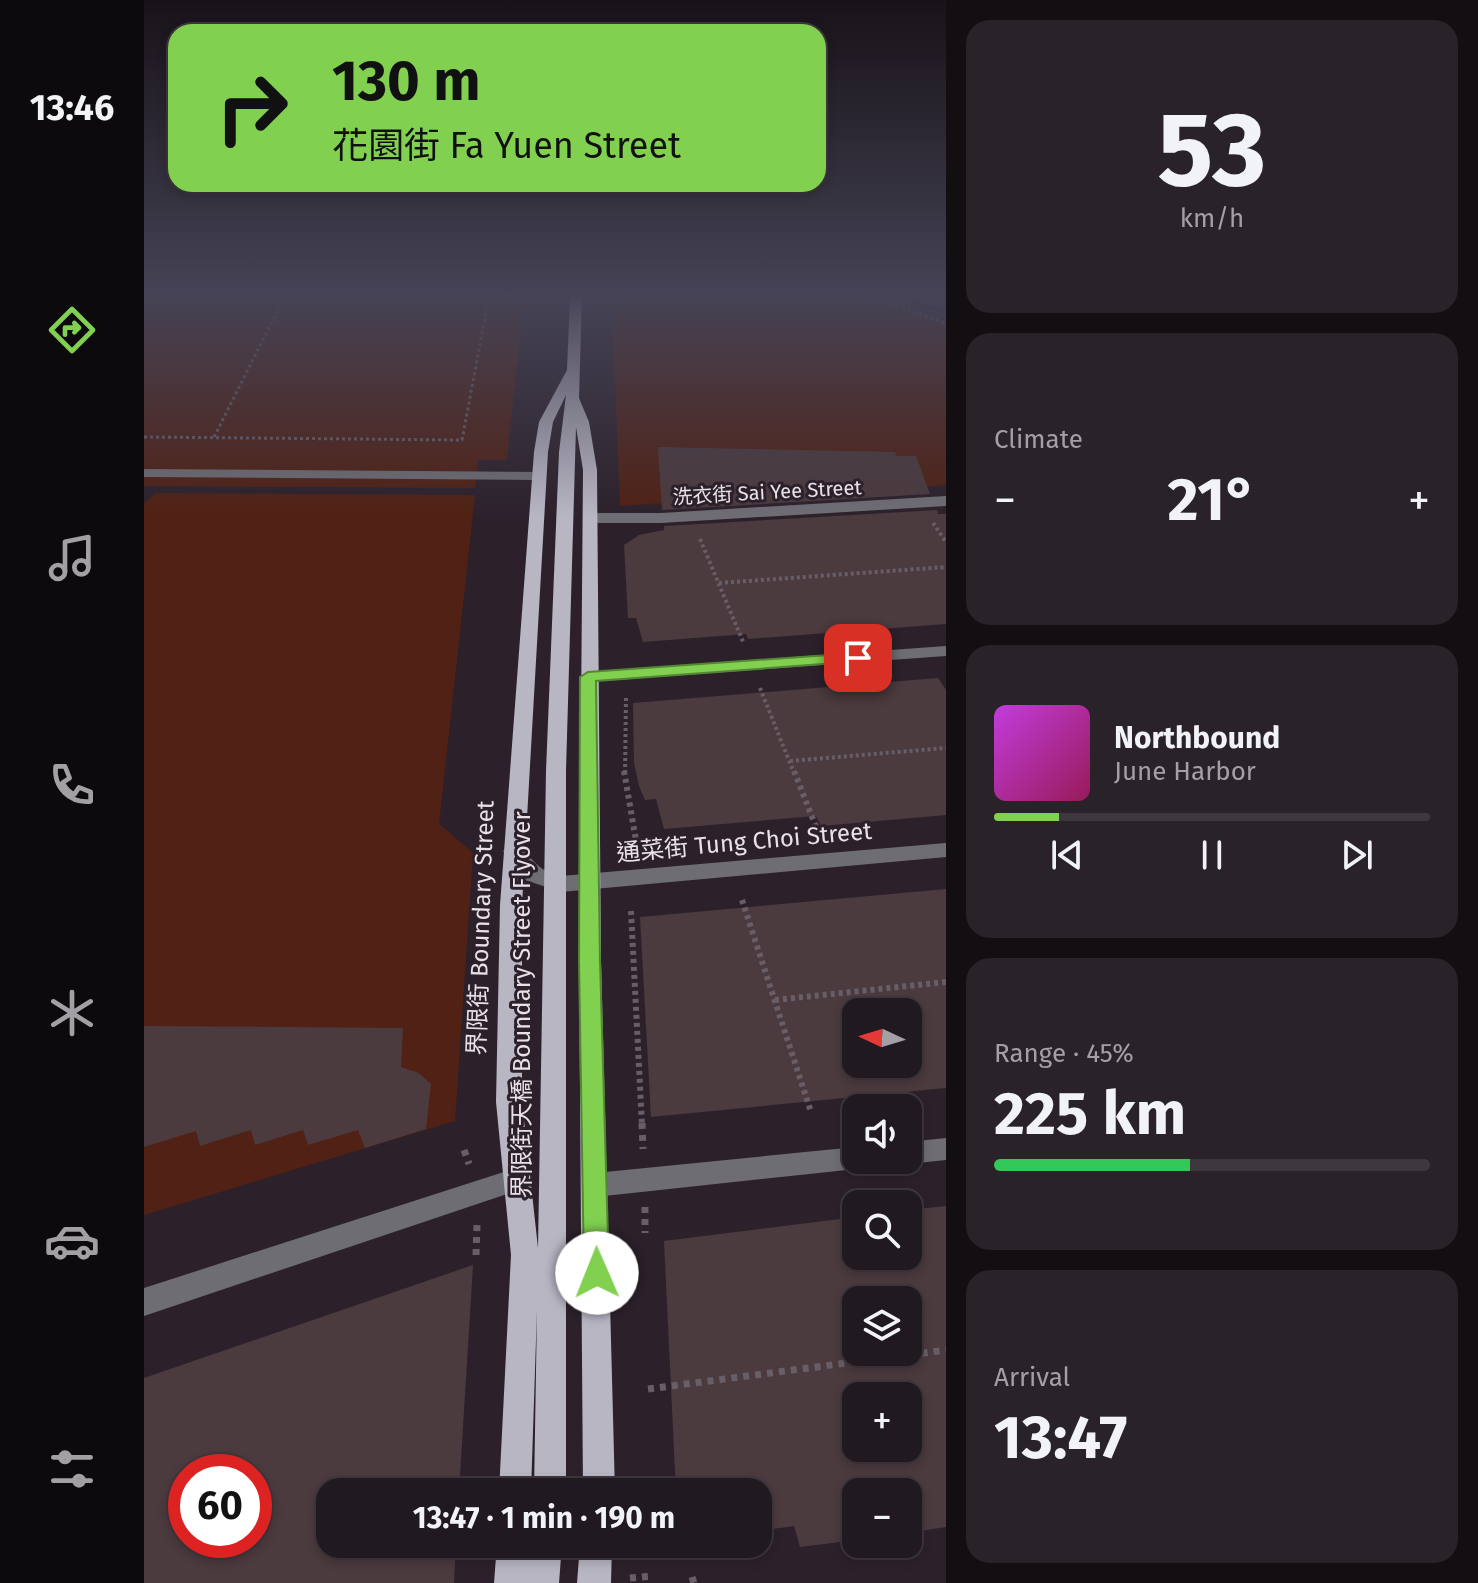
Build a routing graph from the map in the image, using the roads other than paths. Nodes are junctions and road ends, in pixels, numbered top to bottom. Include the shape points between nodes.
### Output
1 (572, 372) joint
2 (573, 396) junction
3 (144, 473) edge
4 (539, 476) junction
5 (946, 501) edge
6 (564, 518) joint
7 (591, 518) junction
8 (946, 651) edge
9 (588, 677) junction
10 (946, 850) edge
11 (514, 851) junction
12 (589, 882) junction
13 (946, 1149) edge
14 (922, 1152) edge
15 (842, 1159) edge
16 (516, 1180) junction
17 (595, 1185) junction
18 (144, 1302) edge
19 (516, 1478) edge
20 (550, 1478) edge
21 (599, 1478) edge
22 (512, 1558) edge
23 (545, 1558) edge
24 (595, 1558) edge
25 (511, 1583) edge
26 (542, 1583) edge
27 (594, 1583) edge

1 - 2 main road, 界限街 Boundary Street
1 - 4 main road, 界限街 Boundary Street via 546,422
2 - 6 main road, 界限街 Boundary Street
2 - 7 main road, 界限街 Boundary Street via 590,470
3 - 4 street
4 - 11 main road, 界限街 Boundary Street
5 - 7 street, 洗衣街 Sai Yee Street
6 - 20 main road, 界限街天橋 Boundary Street Flyover via 554,889
7 - 9 main road, 界限街 Boundary Street
8 - 9 street
9 - 12 main road, 界限街 Boundary Street
10 - 12 street, 通菜街 Tung Choi Street
11 - 12 street, 通菜街 Tung Choi Street via 526,872 547,883
11 - 16 main road, 界限街 Boundary Street via 509,1102
12 - 17 main road, 界限街 Boundary Street
13 - 14 street
15 - 17 street
16 - 18 street
16 - 19 main road, 界限街 Boundary Street via 525,1255
17 - 21 main road, 界限街 Boundary Street
22 - 25 main road
23 - 26 main road
24 - 27 main road

